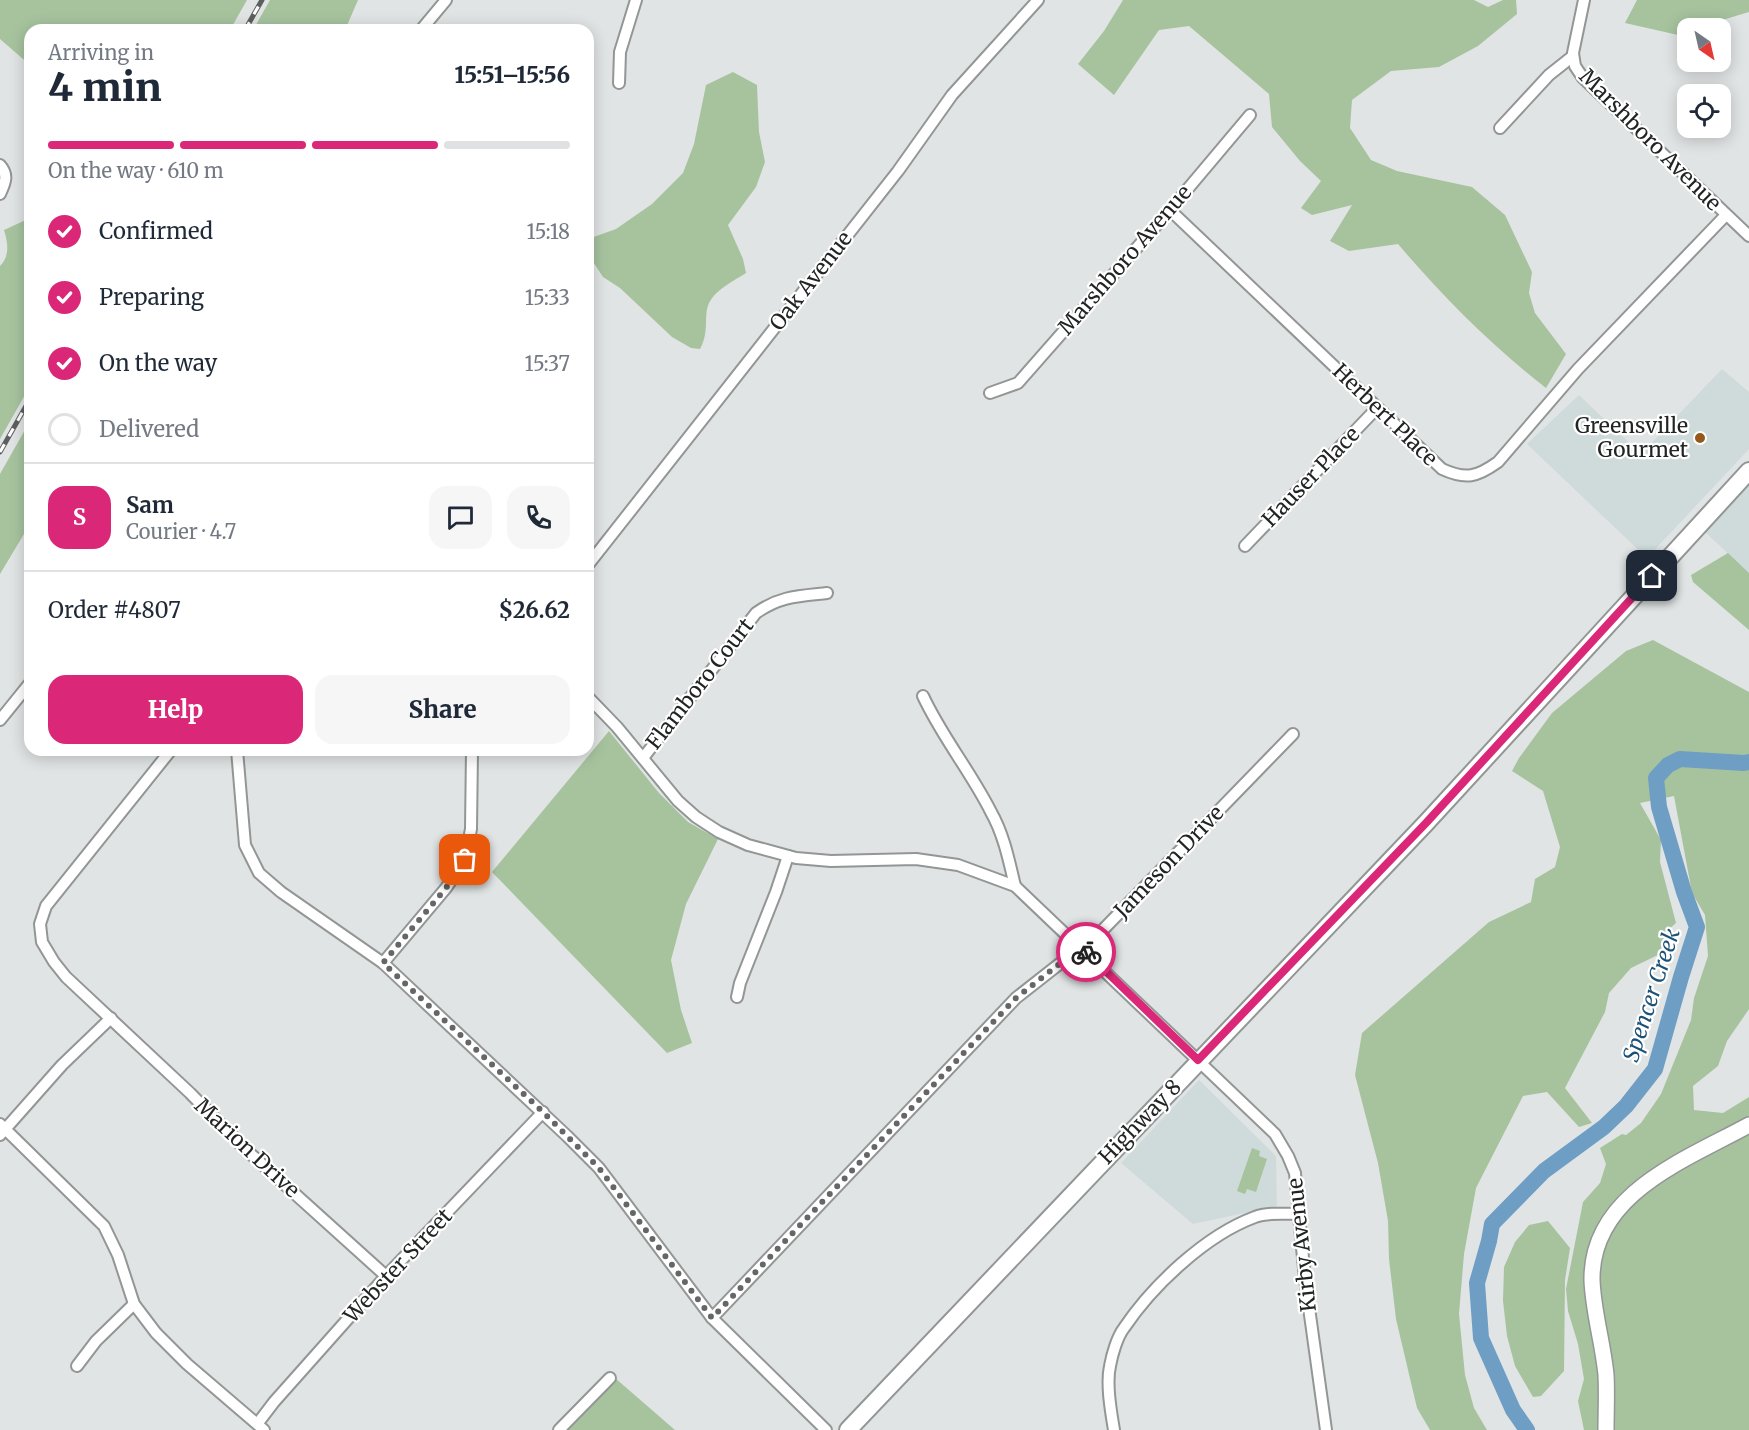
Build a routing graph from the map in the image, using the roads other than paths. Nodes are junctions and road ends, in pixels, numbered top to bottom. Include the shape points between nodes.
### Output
1 (446, 0) edge
2 (636, 0) edge
3 (1038, 0) edge
4 (1584, 0) edge
5 (426, 24) edge
6 (1573, 56) junction
7 (619, 83) dead end
8 (1250, 115) dead end
9 (1500, 128) dead end
10 (0, 165) edge
11 (0, 194) edge
12 (1170, 210) junction
13 (1726, 215) junction
14 (1749, 236) edge
15 (990, 393) dead end
16 (1377, 408) junction
17 (1749, 471) edge
18 (1245, 546) dead end
19 (594, 557) edge
20 (827, 593) dead end
21 (24, 690) edge
22 (923, 696) dead end
23 (594, 704) edge
24 (0, 720) edge
25 (1293, 734) dead end
26 (166, 756) edge
27 (238, 756) edge
28 (472, 756) edge
29 (642, 758) junction
30 (788, 856) junction
31 (1015, 886) junction
32 (1081, 947) junction
33 (383, 963) junction
34 (737, 997) dead end
35 (111, 1017) junction
36 (1198, 1060) junction
37 (543, 1112) junction
38 (1749, 1125) edge
39 (2, 1129) edge
40 (1300, 1214) junction
41 (386, 1276) junction
42 (134, 1304) junction
43 (712, 1318) junction
44 (77, 1366) dead end
45 (610, 1378) dead end
46 (261, 1427) edge
47 (559, 1430) edge
48 (826, 1430) edge
49 (848, 1430) edge
50 (1114, 1430) edge
51 (1326, 1430) edge
52 (1606, 1430) edge

1 - 5 street
2 - 7 street via 620,52
3 - 19 street, Oak Avenue via 952,95 898,171
4 - 6 street, Marshboro Avenue
6 - 9 street via 1549,75
6 - 13 street, Marshboro Avenue via 1583,78
8 - 12 street, Marshboro Avenue
10 - 11 street via 6,176
12 - 15 street, Marshboro Avenue via 1018,383
12 - 16 street, Herbert Place
13 - 14 street, Marshboro Avenue
13 - 16 street, Herbert Place via 1578,369 1498,462 1482,473 1468,476 1442,470
16 - 18 street, Hauser Place
17 - 36 main road, Highway 8 via 1426,823
20 - 29 street, Flamboro Court via 792,596 771,602 756,613
21 - 24 street
22 - 31 street via 991,811 1003,836
23 - 29 street
25 - 32 street, Jameson Drive via 1094,939
26 - 35 street, Marion Drive via 46,906 40,924 42,942 54,962
27 - 33 street via 245,845 260,873
28 - 33 street via 471,829 465,860
29 - 30 street via 696,817 719,832
30 - 31 street via 958,865
30 - 34 street
31 - 32 street, Kirby Avenue
32 - 36 street, Kirby Avenue
32 - 43 street, Jameson Drive via 1016,998
33 - 37 street
35 - 39 street
35 - 41 street, Marion Drive via 243,1147
36 - 40 street, Kirby Avenue via 1275,1134 1295,1173
36 - 49 main road, Highway 8
37 - 41 street, Webster Street
37 - 43 street via 599,1168
38 - 52 street via 1642,1186 1615,1211 1600,1235 1592,1282 1606,1376
39 - 42 street via 104,1226
40 - 50 street via 1257,1216 1232,1227 1162,1282 1122,1329 1110,1368
40 - 51 street, Kirby Avenue
41 - 46 street, Webster Street via 281,1394
42 - 44 street
42 - 46 street via 187,1364
43 - 48 street
45 - 47 street

